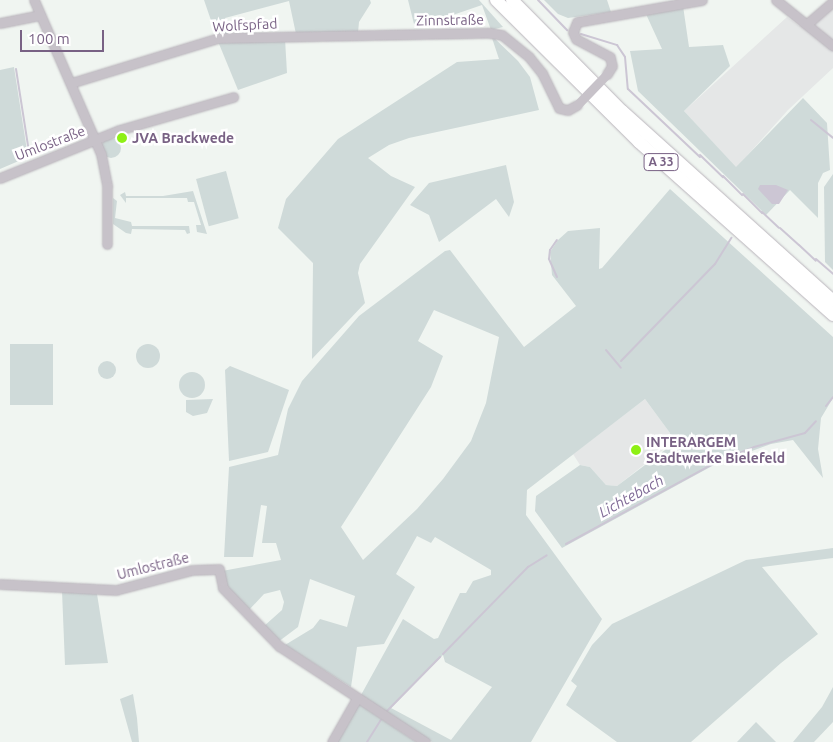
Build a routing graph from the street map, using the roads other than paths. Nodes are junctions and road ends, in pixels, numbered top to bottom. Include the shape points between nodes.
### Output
1 (34, 0) edge
2 (496, 0) edge
3 (512, 0) edge
4 (702, 0) edge
5 (776, 0) edge
6 (833, 1) edge
7 (40, 15) junction
8 (0, 23) edge
9 (807, 24) junction
10 (397, 35) joint
11 (833, 46) edge
12 (71, 83) junction
13 (233, 97) dead end
14 (96, 139) junction
15 (0, 178) edge
16 (107, 244) dead end
17 (833, 301) edge
18 (833, 315) edge
19 (0, 584) edge
20 (357, 698) junction
21 (332, 742) edge
22 (425, 742) edge

1 - 7 street
2 - 18 highway, A 33 via 639,142
3 - 17 highway, A 33 via 622,111
4 - 10 street, Zinnstraße, bridge via 576,22 573,32 576,39 610,57 612,66 577,105 568,110 560,108 542,73 502,35
5 - 9 street
6 - 9 street
7 - 8 street
7 - 12 street
9 - 11 street
10 - 12 street, Wolfspfad via 218,38
12 - 14 street
13 - 14 street
14 - 15 street, Umlostraße
14 - 16 street, Umlostraße via 106,175
19 - 20 street, Umlostraße via 116,590 192,570 219,569 223,588 279,646
20 - 21 street
20 - 22 street, Umlostraße

